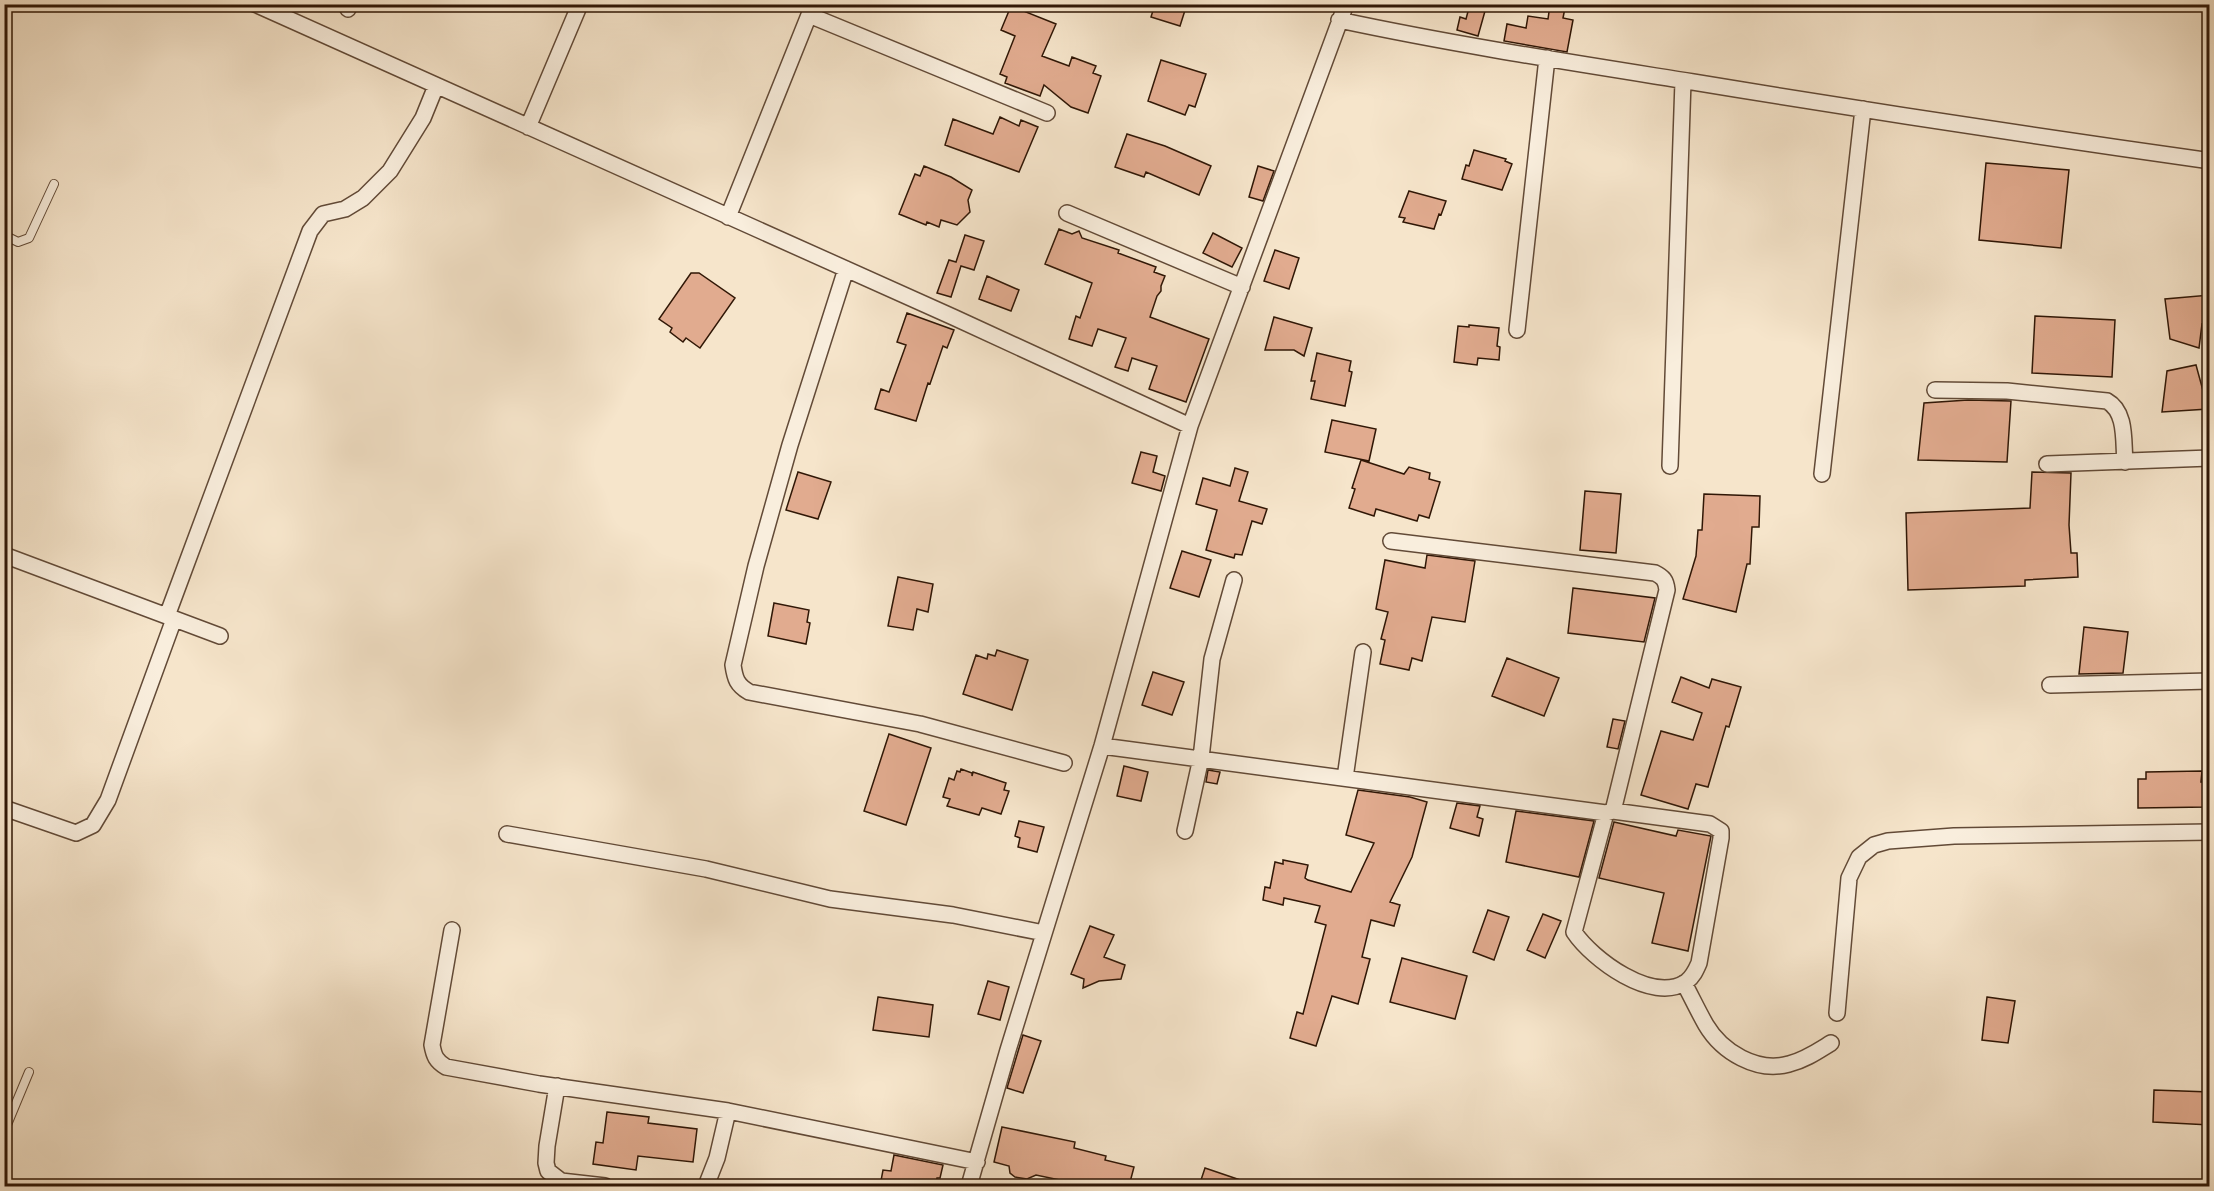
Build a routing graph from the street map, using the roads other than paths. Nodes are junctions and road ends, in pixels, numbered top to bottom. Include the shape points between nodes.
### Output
1 (255, 4) edge
2 (580, 4) edge
3 (1346, 4) edge
4 (812, 10) edge
5 (1339, 20) junction
6 (1547, 58) junction
7 (1683, 81) junction
8 (436, 86) junction
9 (1863, 109) junction
10 (1047, 113) dead end
11 (528, 127) junction
12 (2210, 159) edge
13 (54, 184) dead end
14 (1067, 213) dead end
15 (728, 218) junction
16 (4, 235) edge
17 (846, 269) junction
18 (1242, 287) junction
19 (1518, 330) dead end
20 (1935, 390) dead end
21 (1191, 426) junction
22 (2210, 458) edge
23 (2125, 462) junction
24 (2046, 464) dead end
25 (1670, 466) dead end
26 (1822, 474) dead end
27 (1391, 541) dead end
28 (4, 555) edge
29 (1234, 580) dead end
30 (170, 618) junction
31 (220, 636) dead end
32 (1363, 652) dead end
33 (2210, 681) edge
34 (2050, 686) dead end
35 (1102, 746) junction
36 (1201, 758) junction
37 (1064, 763) dead end
38 (1345, 778) junction
39 (4, 808) edge
40 (1610, 812) junction
41 (1185, 831) dead end
42 (2210, 832) edge
43 (507, 834) dead end
44 (453, 930) dead end
45 (1044, 933) junction
46 (1684, 983) junction
47 (1837, 1013) dead end
48 (1831, 1043) dead end
49 (29, 1072) dead end
50 (557, 1086) junction
51 (728, 1111) junction
52 (4, 1132) edge
53 (976, 1162) junction
54 (605, 1186) edge
55 (706, 1186) edge
56 (969, 1186) edge

1 - 8 street
2 - 11 street
3 - 5 street
4 - 10 street
4 - 15 street
5 - 6 street
5 - 18 street
6 - 7 street
6 - 19 street
7 - 9 street
7 - 25 street
8 - 11 street
8 - 30 street via 423,118 390,171 363,198 345,209 323,214 310,231
9 - 12 street
9 - 26 street
11 - 15 street
13 - 16 lane via 29,238 18,242
14 - 18 street
15 - 17 street
17 - 21 street
17 - 37 street via 756,566 733,665 735,678 749,692 920,724
18 - 21 street
20 - 23 street via 2007,391 2107,401 2113,404 2122,422
21 - 35 street
22 - 23 street
23 - 24 street
27 - 40 street via 1662,576 1667,590
28 - 30 street
29 - 36 street via 1212,659
30 - 31 street
30 - 39 street via 108,800 93,825 76,833
32 - 38 street
33 - 34 street
35 - 36 street
35 - 45 street
36 - 38 street
36 - 41 street
38 - 40 street
40 - 46 street via 1574,932 1600,959 1625,976 1647,985 1670,987
40 - 46 street via 1710,824 1721,831 1699,963
42 - 47 street via 1954,836 1874,845 1859,857 1850,878
43 - 45 street via 706,869 830,899 953,915
44 - 50 street via 432,1046 434,1056 446,1067
45 - 53 street
46 - 48 street via 1719,1041 1748,1061 1788,1065
49 - 52 lane
50 - 51 street
50 - 54 street via 547,1146 548,1171 561,1181
51 - 53 street
51 - 55 street
53 - 56 street

